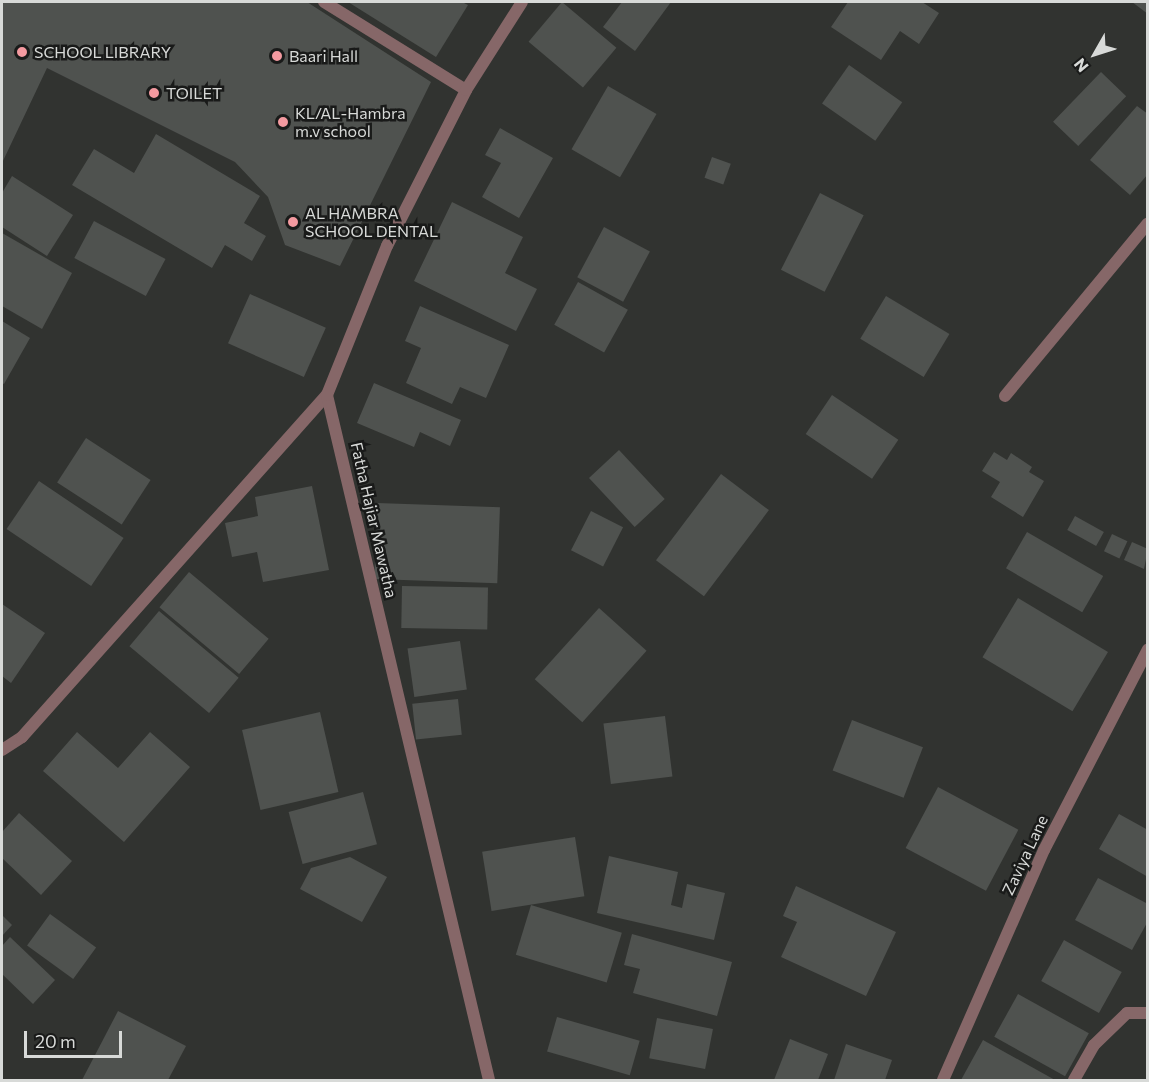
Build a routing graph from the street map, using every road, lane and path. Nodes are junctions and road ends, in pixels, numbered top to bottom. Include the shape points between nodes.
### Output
1 (324, 2) edge
2 (522, 2) edge
3 (466, 90) junction
4 (1148, 223) edge
5 (327, 395) junction
6 (1005, 396) dead end
7 (1148, 649) edge
8 (2, 750) edge
9 (1148, 1013) edge
10 (489, 1080) edge
11 (943, 1080) edge
12 (1074, 1080) edge

1 - 3 street
2 - 3 street
3 - 5 street via 387,246
4 - 6 street
5 - 8 street via 22,737
5 - 10 street, Fatha Hajiar Mawatha
7 - 11 street, Zaviya Lane via 1044,849
9 - 12 street via 1127,1013 1094,1046

